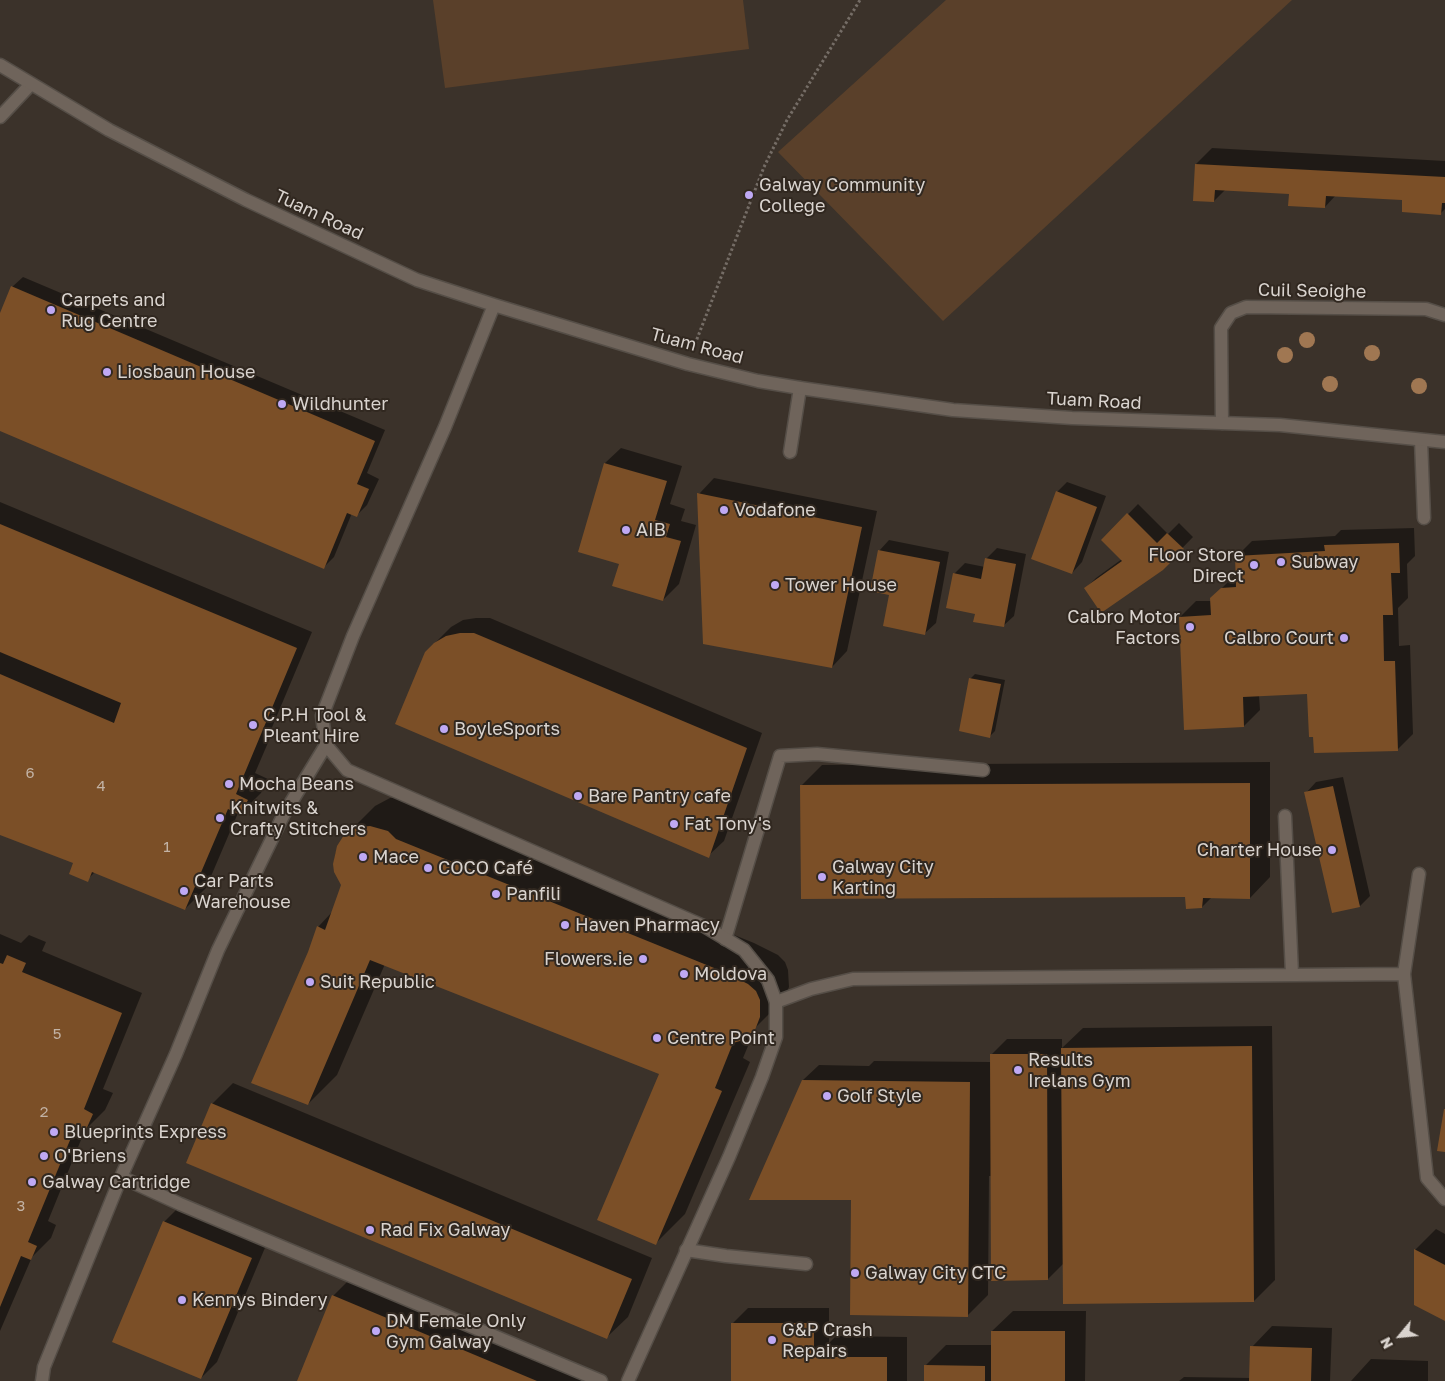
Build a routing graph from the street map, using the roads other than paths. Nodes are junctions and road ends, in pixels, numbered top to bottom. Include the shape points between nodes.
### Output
1 (0, 65) edge
2 (31, 84) junction
3 (0, 117) edge
4 (494, 305) junction
5 (1445, 315) edge
6 (800, 388) junction
7 (1222, 423) junction
8 (1421, 440) junction
9 (1445, 442) edge
10 (790, 452) dead end
11 (1424, 518) dead end
12 (326, 745) junction
13 (983, 770) dead end
14 (1285, 816) dead end
15 (1419, 874) dead end
16 (725, 938) junction
17 (1292, 974) junction
18 (1404, 974) junction
19 (776, 1002) junction
20 (121, 1177) junction
21 (1445, 1199) edge
22 (686, 1250) junction
23 (806, 1264) dead end
24 (42, 1381) edge
25 (601, 1381) edge
26 (628, 1381) edge

1 - 2 street, Tuam Road
2 - 3 street
2 - 4 street, Tuam Road via 110,130 246,200 417,280
4 - 6 street, Tuam Road via 688,364
4 - 12 street via 322,716
5 - 7 street, Cuil Seoighe via 1426,309 1246,307 1231,313 1221,328
6 - 7 street, Tuam Road via 953,410
6 - 10 street
7 - 8 street, Tuam Road via 1280,425
8 - 9 street, Tuam Road
8 - 11 street
12 - 16 street via 347,770
12 - 20 street via 284,814 222,942
13 - 16 street via 817,754 780,756
14 - 17 street
15 - 18 street
16 - 19 street via 744,950 768,980
17 - 18 street
17 - 19 street via 853,979
18 - 21 street via 1426,1178
19 - 22 street via 776,1037 762,1077
20 - 24 street via 44,1367
20 - 25 street
22 - 23 street
22 - 26 street

